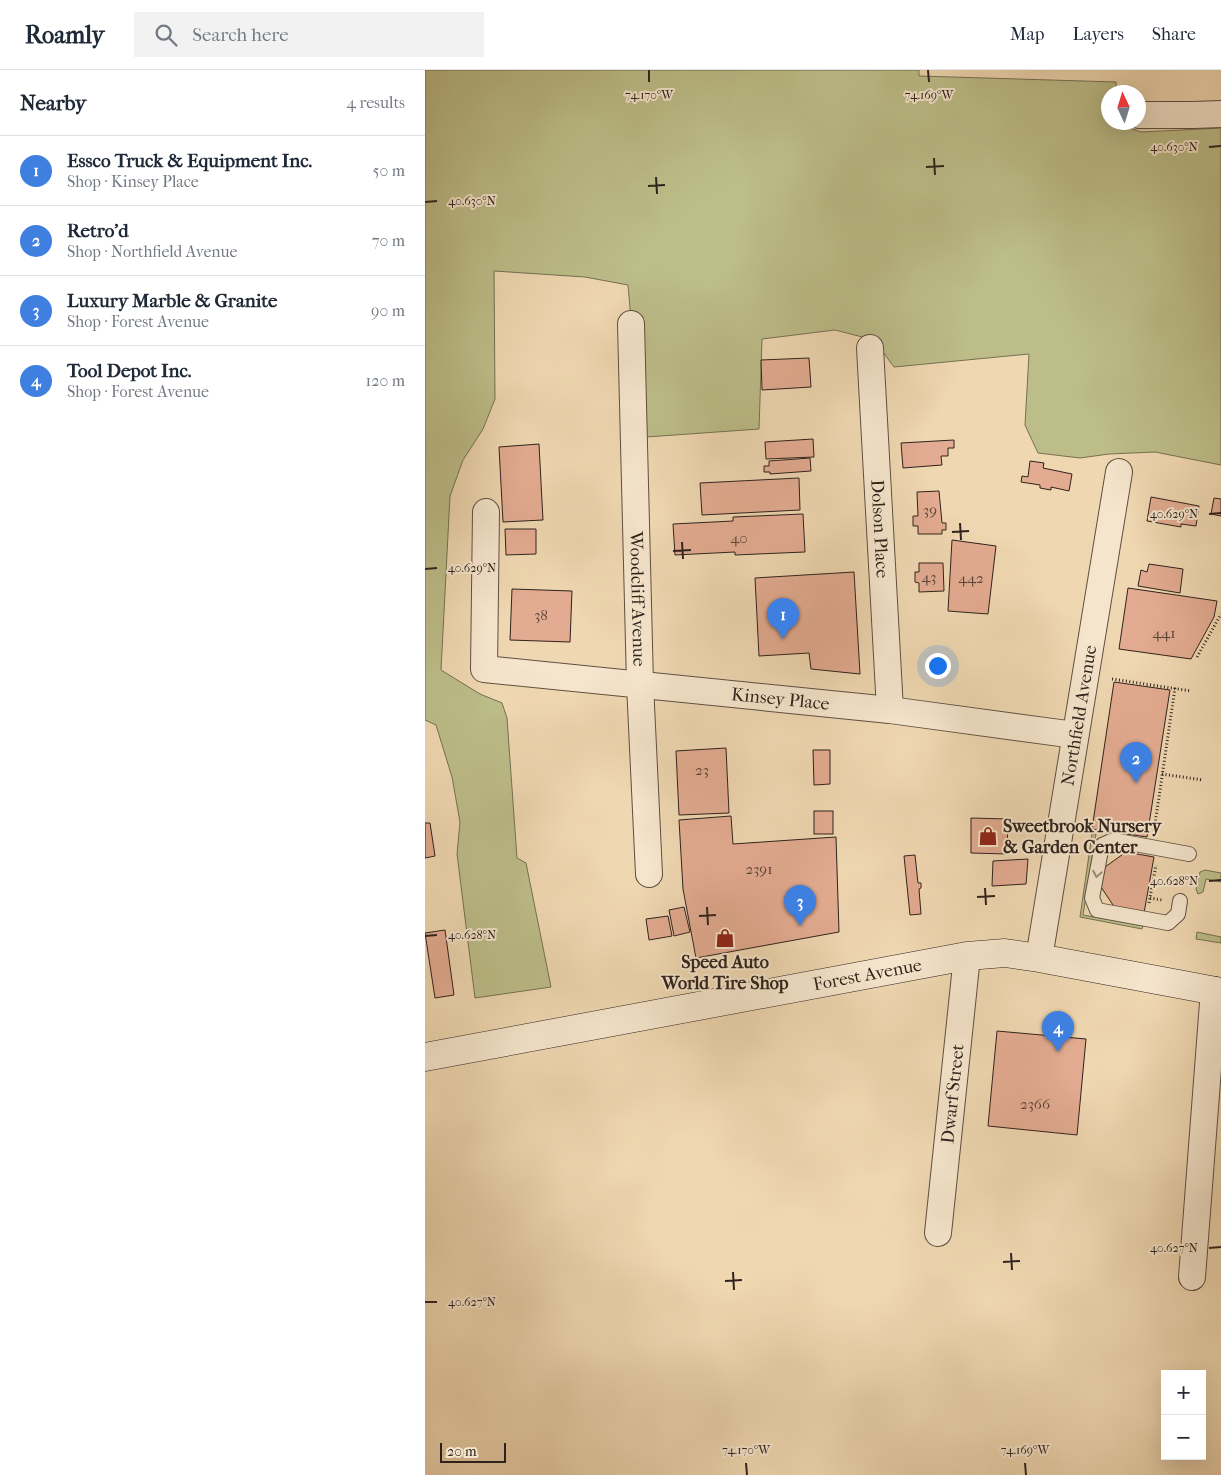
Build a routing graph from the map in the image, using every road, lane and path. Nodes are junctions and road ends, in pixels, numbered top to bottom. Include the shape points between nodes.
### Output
1 (1221, 114) edge
2 (1146, 116) edge
3 (631, 324) dead end
4 (870, 348) dead end
5 (1119, 472) dead end
6 (485, 512) dead end
7 (1221, 614) edge
8 (1197, 657) dead end
9 (1112, 679) dead end
10 (639, 684) junction
11 (1175, 688) junction
12 (1191, 691) dead end
13 (890, 710) junction
14 (1075, 735) junction
15 (1162, 774) junction
16 (1203, 780) dead end
17 (1154, 831) dead end
18 (1189, 854) dead end
19 (1157, 860) dead end
20 (649, 874) dead end
21 (1181, 901) dead end
22 (1149, 906) dead end
23 (967, 956) junction
24 (1039, 958) junction
25 (1218, 991) edge
26 (425, 1057) edge
27 (938, 1233) dead end
28 (1192, 1277) dead end

1 - 2 street
3 - 10 street, Woodcliff Avenue
4 - 13 street, Dolson Place
5 - 14 street, Northfield Avenue
6 - 10 street, Kinsey Place via 485,669
7 - 8 path
9 - 11 path
10 - 13 street, Kinsey Place
10 - 20 street, Woodcliff Avenue
11 - 12 path
11 - 15 path
13 - 14 street, Kinsey Place
14 - 24 street, Northfield Avenue
15 - 16 path
15 - 17 path
18 -> 21 lane via 1113,840 1102,845 1093,898 1097,910 1168,922 1178,914
19 - 22 path
23 - 24 main road, Forest Avenue via 1005,953
23 - 26 main road, Forest Avenue
23 - 27 street, Dwarf Street
24 - 25 main road, Forest Avenue
25 - 28 street

